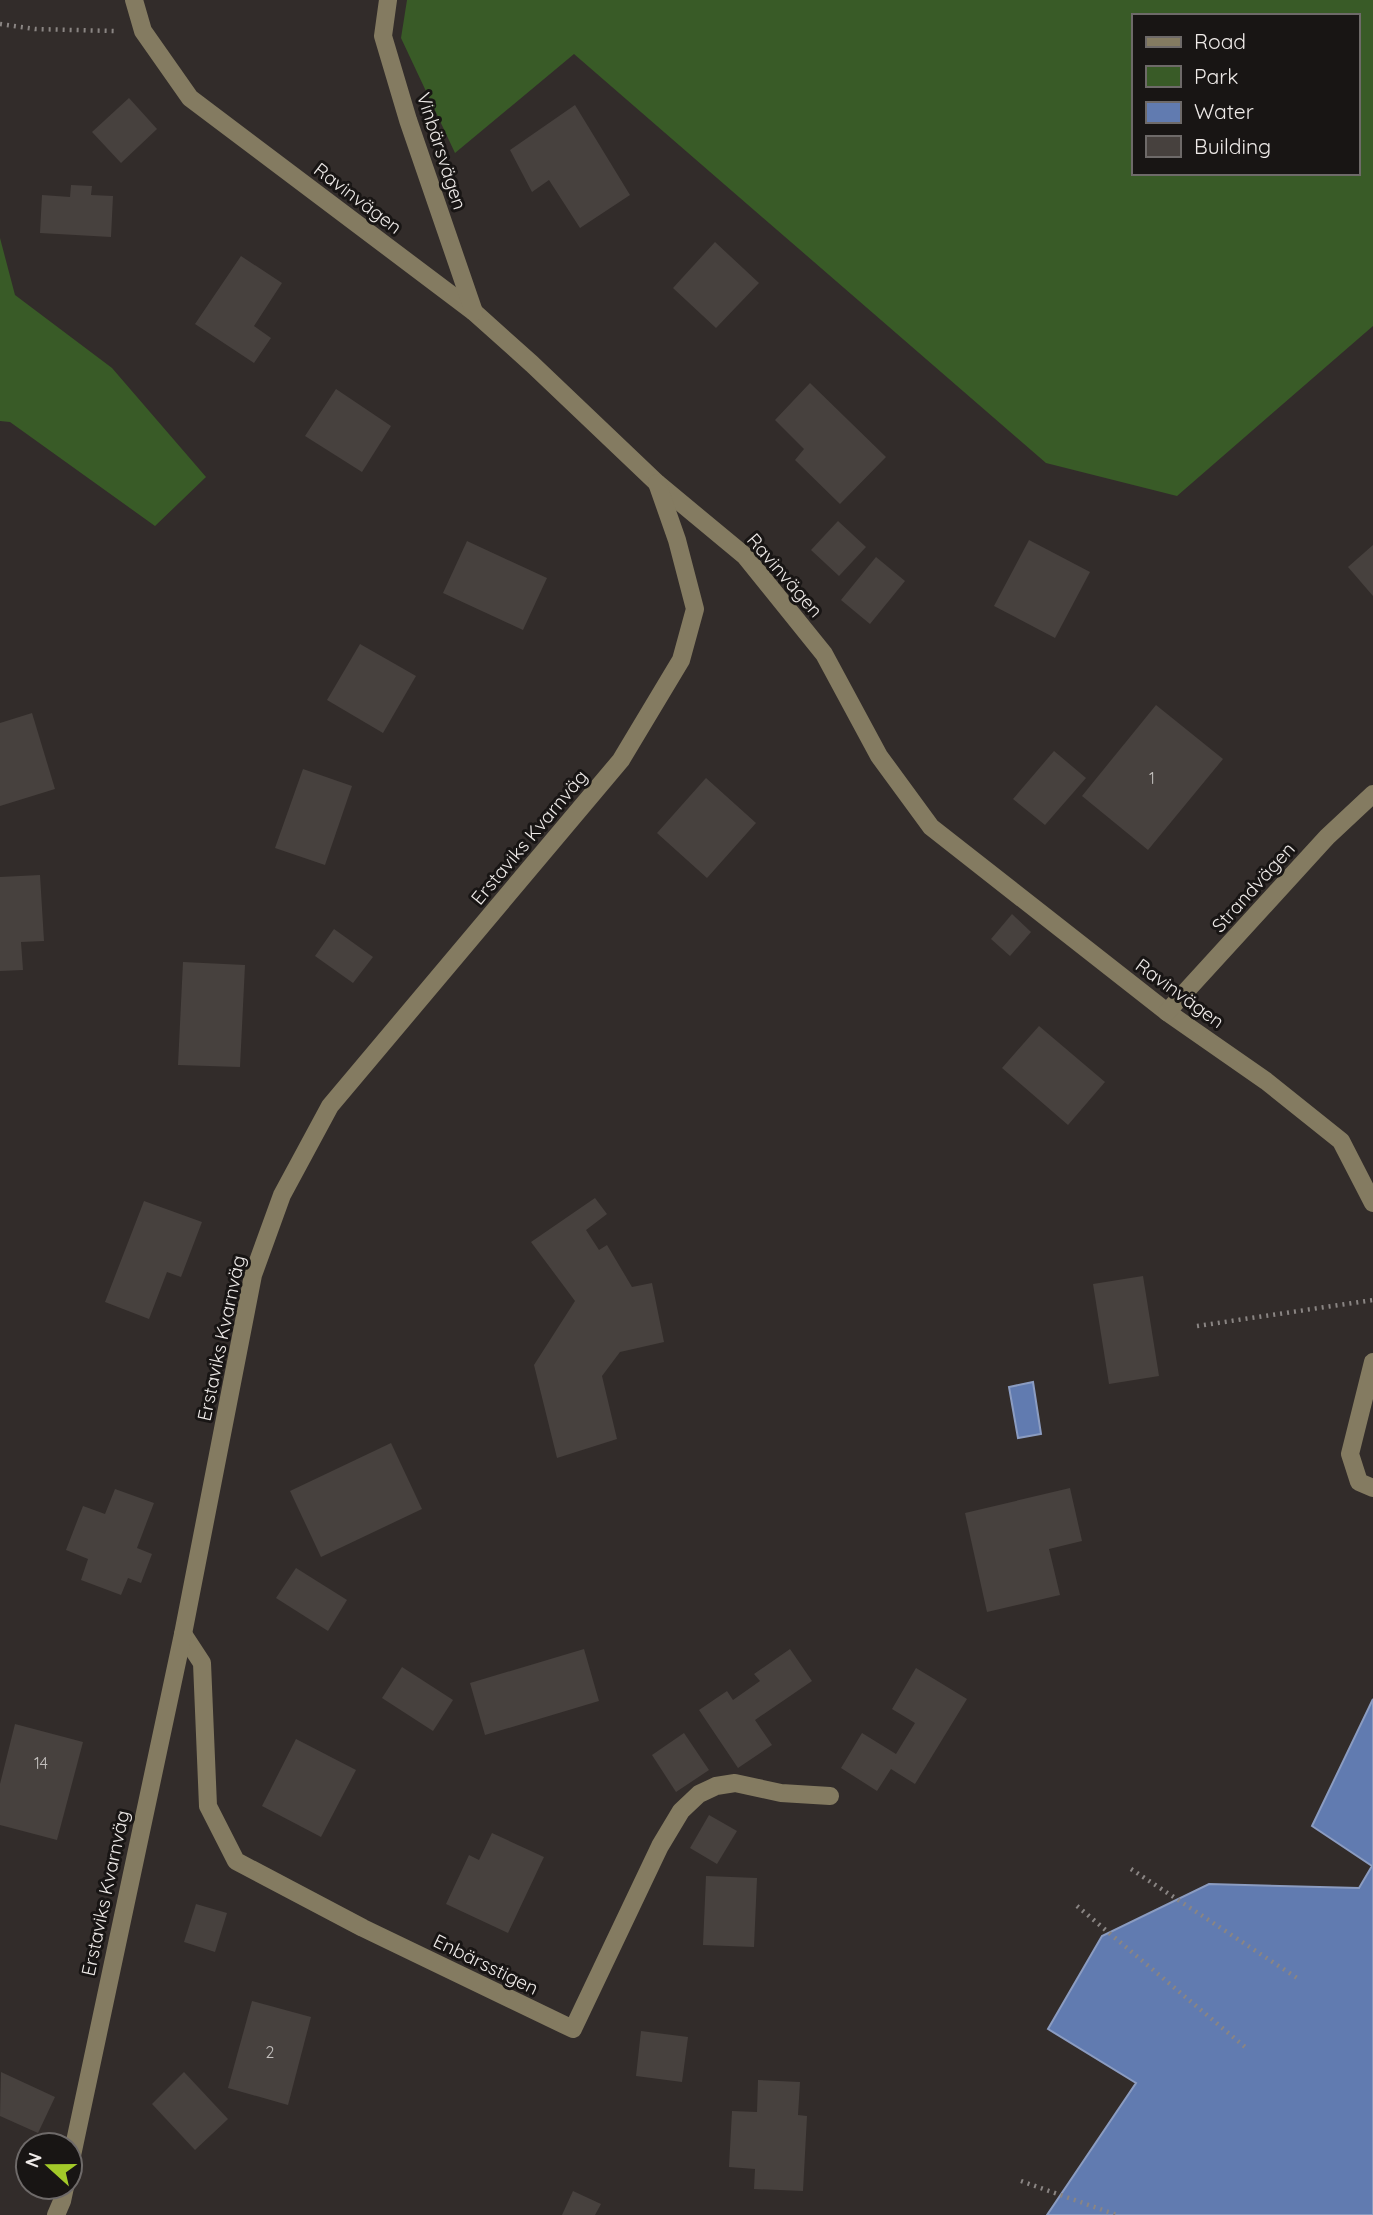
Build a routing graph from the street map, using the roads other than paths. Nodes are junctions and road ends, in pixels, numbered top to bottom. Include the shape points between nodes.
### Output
1 (134, 0) edge
2 (388, 0) edge
3 (474, 312) junction
4 (657, 482) junction
5 (1373, 794) edge
6 (1167, 1012) junction
7 (1373, 1203) edge
8 (1373, 1362) edge
9 (1373, 1488) edge
10 (183, 1634) junction
11 (830, 1796) dead end
12 (77, 2131) edge

1 - 3 street, Ravinvägen via 143,32 190,98
2 - 3 street, Vinbärsvägen via 383,36
3 - 4 street, Ravinvägen
4 - 6 street, Ravinvägen via 745,555 824,654 879,756 931,827
4 - 10 street, Erstaviks Kvarnväg via 695,609 681,660 621,760 330,1106 282,1195 253,1275
5 - 6 street, Strandvägen via 1327,837
6 - 7 street, Ravinvägen via 1266,1081 1341,1141
8 - 9 street via 1350,1454 1359,1482
10 - 11 street, Enbärsstigen via 202,1663 208,1806 236,1861 573,2029 660,1846 681,1811 699,1794 735,1783 781,1793
10 - 12 street, Erstaviks Kvarnväg

